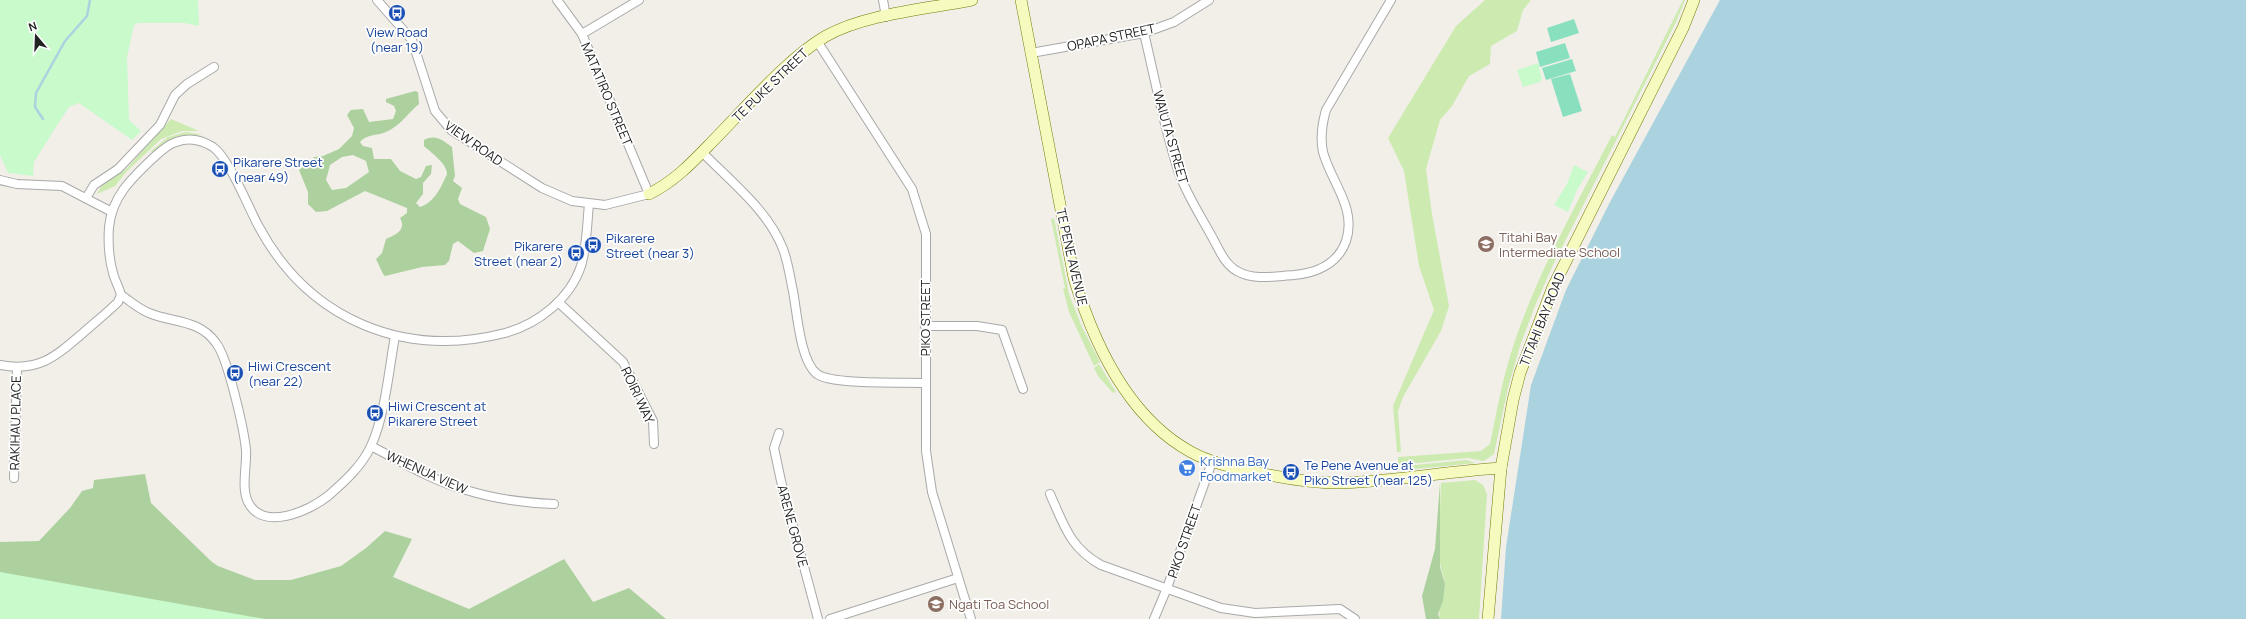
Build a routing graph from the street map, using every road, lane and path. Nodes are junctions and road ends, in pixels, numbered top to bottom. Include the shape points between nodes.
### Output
1 (377, 0) edge
2 (557, 0) edge
3 (639, 0) edge
4 (884, 0) edge
5 (972, 0) edge
6 (1021, 0) edge
7 (1209, 0) edge
8 (1391, 0) edge
9 (1694, 0) edge
10 (886, 16) junction
11 (1144, 32) junction
12 (582, 34) junction
13 (818, 41) junction
14 (1031, 53) junction
15 (214, 67) dead end
16 (702, 152) junction
17 (0, 180) edge
18 (649, 194) junction
19 (86, 198) junction
20 (589, 204) junction
21 (112, 212) junction
22 (121, 295) junction
23 (558, 302) junction
24 (925, 326) junction
25 (395, 336) junction
26 (0, 365) edge
27 (17, 368) junction
28 (925, 383) junction
29 (1023, 389) dead end
30 (779, 433) dead end
31 (654, 444) dead end
32 (371, 446) junction
33 (1212, 462) junction
34 (1501, 468) junction
35 (14, 478) dead end
36 (1050, 494) dead end
37 (554, 504) dead end
38 (958, 578) junction
39 (1167, 588) junction
40 (818, 619) edge
41 (830, 619) edge
42 (971, 619) edge
43 (1154, 619) edge
44 (1355, 619) edge
45 (1488, 619) edge

1 - 20 street, VIEW ROAD via 412,40 431,103 444,124 542,188 566,199
2 - 12 street, MATATIRO STREET
3 - 12 street
4 - 10 street
5 - 10 street, TE PUKE STREET
6 - 14 street, TE PENE AVENUE
7 - 11 street, OPAPA STREET via 1174,22
8 - 11 street, WAIUTA STREET via 1326,110 1322,128 1323,152 1346,207 1349,221 1345,241 1334,259 1319,270 1305,274 1255,277 1236,271 1222,255 1185,188 1180,174
9 - 34 street, TITAHI BAY ROAD via 1683,28 1553,287 1520,373
10 - 13 street, TE PUKE STREET via 844,28
11 - 14 street, OPAPA STREET
12 - 18 street, MATATIRO STREET
13 - 16 street, TE PUKE STREET via 788,65
13 - 24 street, PIKO STREET via 912,189 926,234
14 - 33 street, TE PENE AVENUE via 1074,278 1092,328 1123,386 1150,420 1176,443
15 - 19 street via 175,95 160,125 118,169 94,186
16 - 18 street, TE PUKE STREET via 675,179
16 - 28 street via 759,210 777,236 789,271 806,359 817,373 827,378 844,380
17 - 19 street via 17,184 62,186
18 - 20 street, TE PUKE STREET via 619,203
19 - 21 street
20 - 23 street via 580,266 570,287
21 - 22 street via 109,226 110,250 113,272
21 - 25 street via 124,187 162,150 177,141 203,142 215,148 220,155 268,244 288,271 324,303 347,317
22 - 27 street via 114,306 56,356 37,365
22 - 32 street via 150,313 196,325 206,331 217,344 224,357 244,435 247,498 258,513 280,517 322,501 345,482
23 - 25 street via 534,321 520,328 480,339 453,342
23 - 31 street, ROIRI WAY via 623,362 653,421
24 - 28 street, PIKO STREET
24 - 29 street via 977,326 1002,330
25 - 32 street via 380,419
26 - 27 street
27 - 35 street, RAKIHAU PLACE
28 - 38 street, PIKO STREET via 925,430 929,476
30 - 40 street, ARENE GROVE via 774,448
32 - 37 street, WHENUA VIEW via 431,477 465,490 518,501
33 - 34 street, TE PENE AVENUE via 1294,481 1315,483
33 - 39 street, PIKO STREET
34 - 45 street, TITAHI BAY ROAD
36 - 39 street via 1069,537 1085,556
38 - 41 street
38 - 42 street, PIKO STREET
39 - 43 street, PIKO STREET
39 - 44 street via 1221,608 1243,612 1330,608 1340,609

